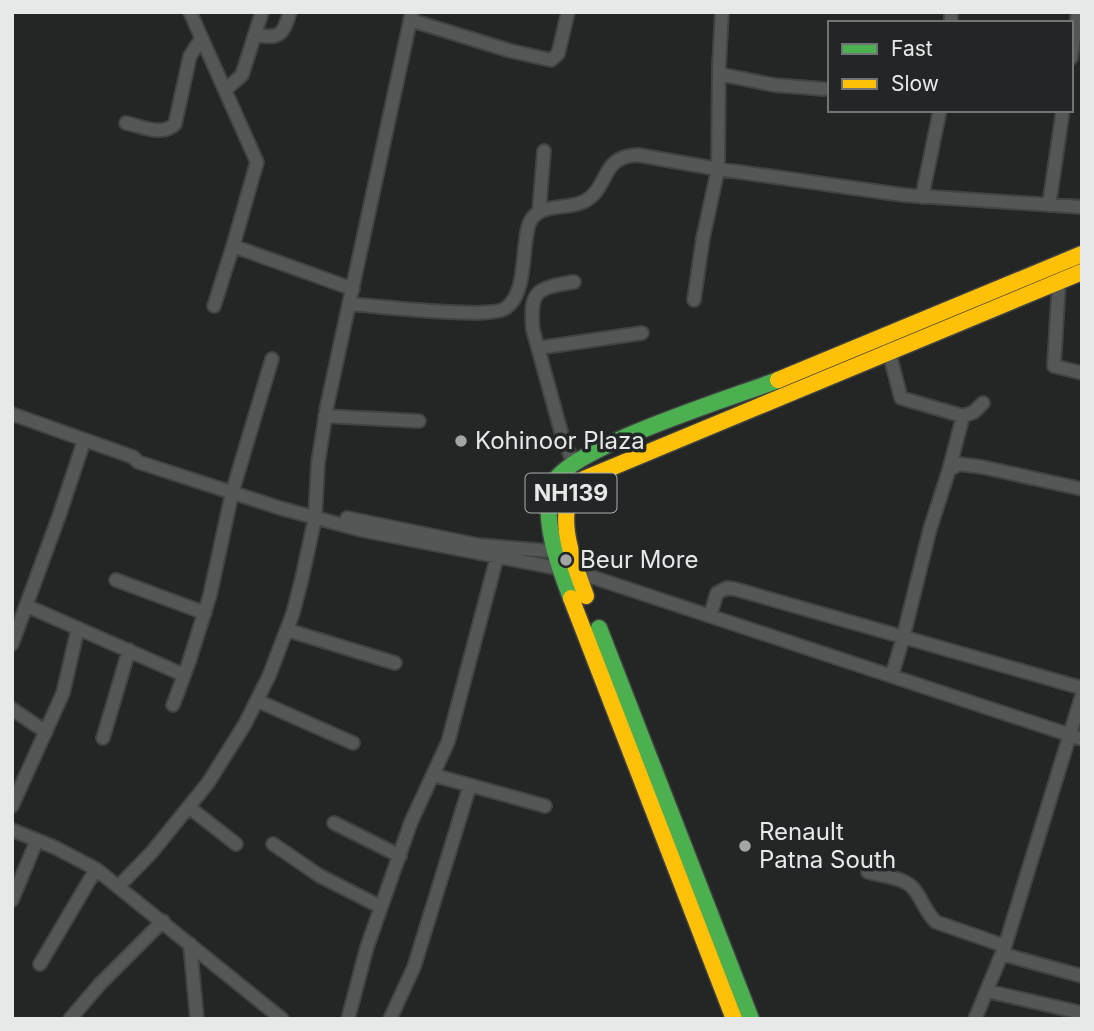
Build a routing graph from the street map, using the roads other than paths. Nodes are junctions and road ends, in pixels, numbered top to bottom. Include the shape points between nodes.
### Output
1 (190, 12) edge
2 (262, 12) edge
3 (290, 12) edge
4 (568, 12) edge
5 (722, 12) edge
6 (1078, 12) edge
7 (411, 16) edge
8 (255, 35) junction
9 (201, 39) junction
10 (1073, 45) edge
11 (719, 74) junction
12 (824, 89) dead end
13 (225, 90) junction
14 (940, 112) edge
15 (1063, 112) edge
16 (126, 123) dead end
17 (544, 151) dead end
18 (718, 169) junction
19 (922, 197) junction
20 (1049, 205) junction
21 (1082, 207) edge
22 (539, 212) junction
23 (233, 246) junction
24 (1082, 254) edge
25 (1082, 272) edge
26 (1059, 281) junction
27 (574, 282) dead end
28 (353, 289) junction
29 (694, 300) dead end
30 (350, 304) junction
31 (214, 306) dead end
32 (642, 333) dead end
33 (885, 344) junction
34 (538, 348) junction
35 (272, 359) dead end
36 (1082, 373) edge
37 (983, 403) dead end
38 (12, 414) edge
39 (325, 416) junction
40 (963, 416) junction
41 (419, 421) dead end
42 (84, 441) junction
43 (573, 462) junction
44 (949, 470) junction
45 (1082, 489) edge
46 (233, 490) junction
47 (315, 514) junction
48 (497, 557) junction
49 (563, 557) junction
50 (577, 572) junction
51 (116, 580) dead end
52 (27, 606) junction
53 (205, 612) junction
54 (710, 615) junction
55 (78, 628) junction
56 (286, 630) junction
57 (903, 638) junction
58 (12, 644) edge
59 (129, 650) junction
60 (395, 663) dead end
61 (184, 675) junction
62 (892, 675) junction
63 (1082, 688) edge
64 (1082, 695) edge
65 (258, 701) junction
66 (173, 705) dead end
67 (12, 709) edge
68 (46, 732) junction
69 (1076, 737) edge
70 (103, 738) dead end
71 (353, 743) dead end
72 (433, 775) junction
73 (470, 785) junction
74 (656, 796) junction
75 (12, 806) edge
76 (545, 806) dead end
77 (190, 808) junction
78 (334, 823) dead end
79 (12, 830) edge
80 (37, 840) junction
81 (274, 844) dead end
82 (236, 845) dead end
83 (400, 856) junction
84 (96, 869) junction
85 (868, 872) dead end
86 (119, 886) junction
87 (12, 900) edge
88 (381, 907) junction
89 (163, 921) junction
90 (190, 944) junction
91 (1003, 950) junction
92 (40, 964) dead end
93 (1082, 976) edge
94 (987, 991) junction
95 (1082, 1013) edge
96 (70, 1019) edge
97 (197, 1019) edge
98 (282, 1019) edge
99 (348, 1019) edge
100 (390, 1019) edge
101 (734, 1019) edge
102 (751, 1019) edge
103 (975, 1019) edge

1 - 9 street
2 - 8 street
3 - 8 street via 278,36
4 - 7 street via 558,54 551,60
5 - 11 street
6 - 10 street
7 - 28 street
8 - 13 street via 242,75
9 - 13 street
9 - 16 street via 190,57 175,124 163,131
11 - 12 street
11 - 18 street
13 - 23 street via 257,162
14 - 19 street
15 - 20 street
17 - 22 street
18 - 19 street
18 - 22 street via 627,155 612,164 587,200
18 - 29 street
19 - 20 street
20 - 21 street
22 - 30 street via 526,236 517,294 504,309 480,313
23 - 28 street
23 - 31 street
24 - 33 highway, NH139
25 - 26 highway, NH139
26 - 33 highway, NH139
26 - 36 street via 1054,366
27 - 34 street via 548,286 536,295 531,316
28 - 30 street
30 - 39 street
32 - 34 street
33 - 40 street via 901,398
33 - 43 highway, NH139
33 - 49 highway, NH139 via 581,481 571,490 567,506
34 - 43 street
35 - 46 street
37 - 40 street
38 - 42 street
39 - 41 street
39 - 47 street
40 - 44 street
42 - 46 street via 133,457 140,455
42 - 52 street
43 - 49 highway, NH139 via 559,474 551,492 550,515
44 - 45 street via 959,464 982,467
44 - 57 street
46 - 47 street
46 - 53 street
47 - 48 street via 404,539
47 - 49 street
47 - 56 street
48 - 49 street
48 - 72 street via 448,743
49 - 50 highway, NH139
49 - 74 highway, NH139
50 - 54 street
50 - 74 highway, NH139
51 - 53 street
52 - 55 street
52 - 58 street
53 - 61 street
54 - 57 street via 717,593 727,588
54 - 62 street
55 - 59 street
55 - 68 street via 67,680
56 - 60 street
56 - 65 street
57 - 62 street
57 - 63 street
59 - 61 street
59 - 70 street
61 - 66 street
62 - 69 street
64 - 69 street
65 - 71 street
65 - 77 street
67 - 68 street
68 - 75 street
69 - 91 street
72 - 73 street
72 - 83 street
73 - 76 street
73 - 100 street via 414,967
74 - 101 highway, NH139
74 - 102 highway, NH139
77 - 82 street
77 - 86 street
78 - 83 street
79 - 80 street
80 - 84 street
80 - 87 street
81 - 88 street via 320,876
83 - 88 street
84 - 86 street
84 - 92 street
85 - 91 street via 907,883 936,922
86 - 89 street
88 - 99 street
89 - 90 street
89 - 96 street
90 - 97 street
90 - 98 street
91 - 93 street
91 - 94 street
94 - 95 street
94 - 103 street

